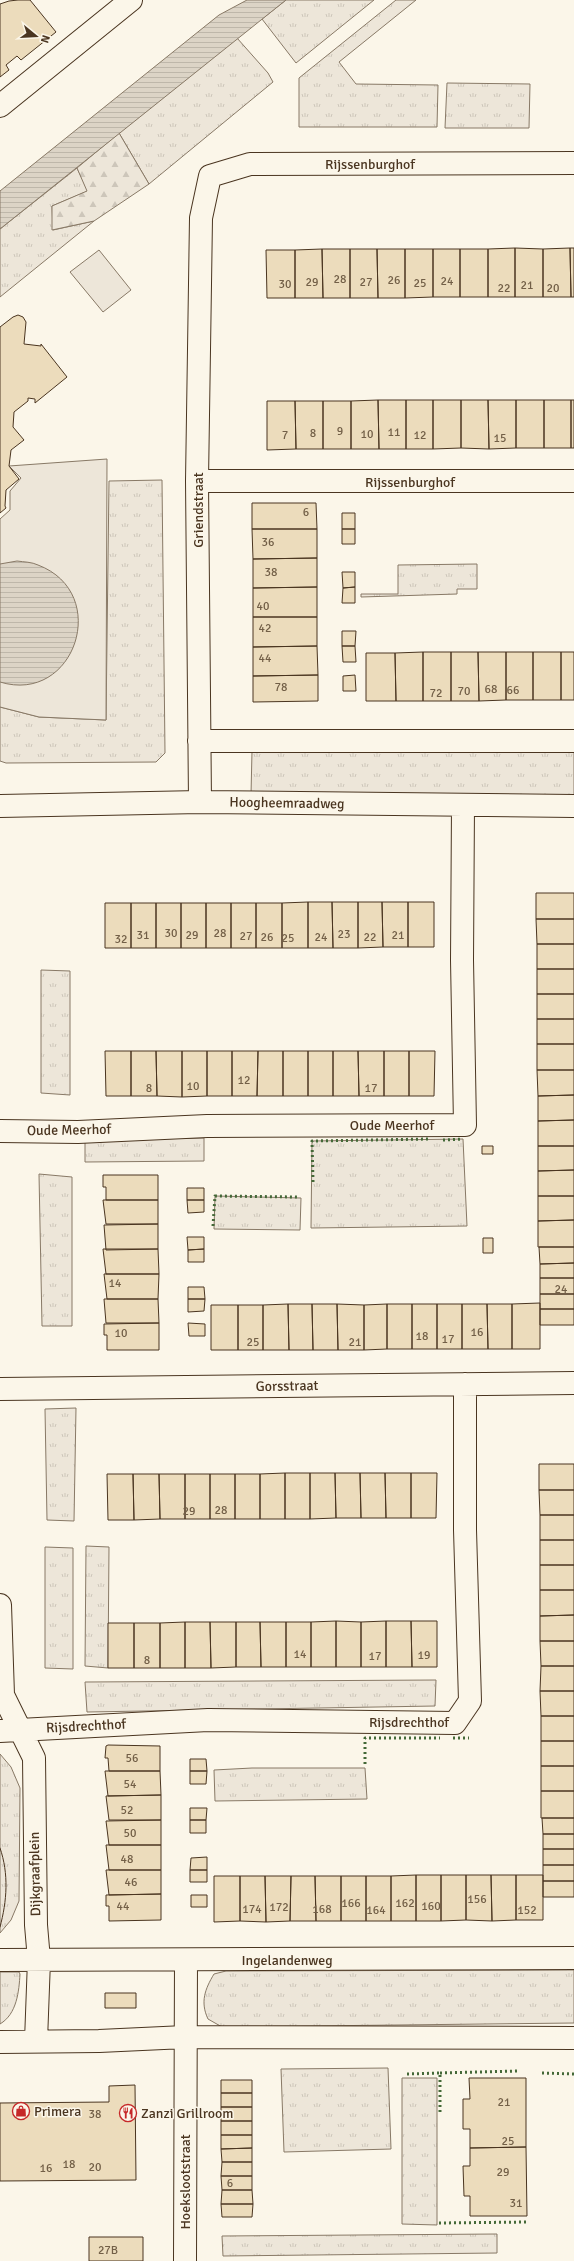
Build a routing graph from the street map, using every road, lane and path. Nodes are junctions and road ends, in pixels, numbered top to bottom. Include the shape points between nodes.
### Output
1 (131, 0) edge
2 (0, 106) edge
3 (574, 164) edge
4 (201, 218) joint
5 (197, 481) junction
6 (574, 481) edge
7 (199, 741) junction
8 (574, 741) edge
9 (200, 802) junction
10 (463, 805) junction
11 (0, 806) edge
12 (574, 806) edge
13 (0, 1131) edge
14 (574, 1383) edge
15 (465, 1384) junction
16 (0, 1389) edge
17 (0, 1606) edge
18 (10, 1730) edge
19 (574, 1958) edge
20 (0, 1960) edge
21 (39, 1960) junction
22 (186, 1960) junction
23 (185, 2037) junction
24 (574, 2038) edge
25 (36, 2040) junction
26 (0, 2042) edge
27 (185, 2261) edge

1 - 2 street
3 - 4 street, Rijssenburghof via 250,164 210,176
4 - 5 street, Griendstraat
5 - 6 street, Rijssenburghof
5 - 7 street, Griendstraat
7 - 8 street
7 - 9 street, Griendstraat
9 - 10 street, Hoogheemraadweg
9 - 11 street, Hoogheemraadweg
10 - 12 street, Hoogheemraadweg
10 - 13 street, Oude Meerhof via 465,1125 207,1126 78,1132
14 - 15 street, Gorsstraat
15 - 16 street, Gorsstraat
15 - 18 street, Rijsdrechthof via 470,1701 455,1723 208,1720
17 - 18 street, Dijkgraafplein via 3,1695
18 - 21 street, Dijkgraafplein via 34,1758 36,1925
19 - 22 street, Ingelandenweg
20 - 21 street, Ingelandenweg
21 - 22 street, Ingelandenweg
21 - 25 street, Dijkgraafplein
22 - 23 street, Hoekslootstraat
23 - 24 street
23 - 25 street via 99,2041
23 - 27 street, Hoekslootstraat
25 - 26 street

